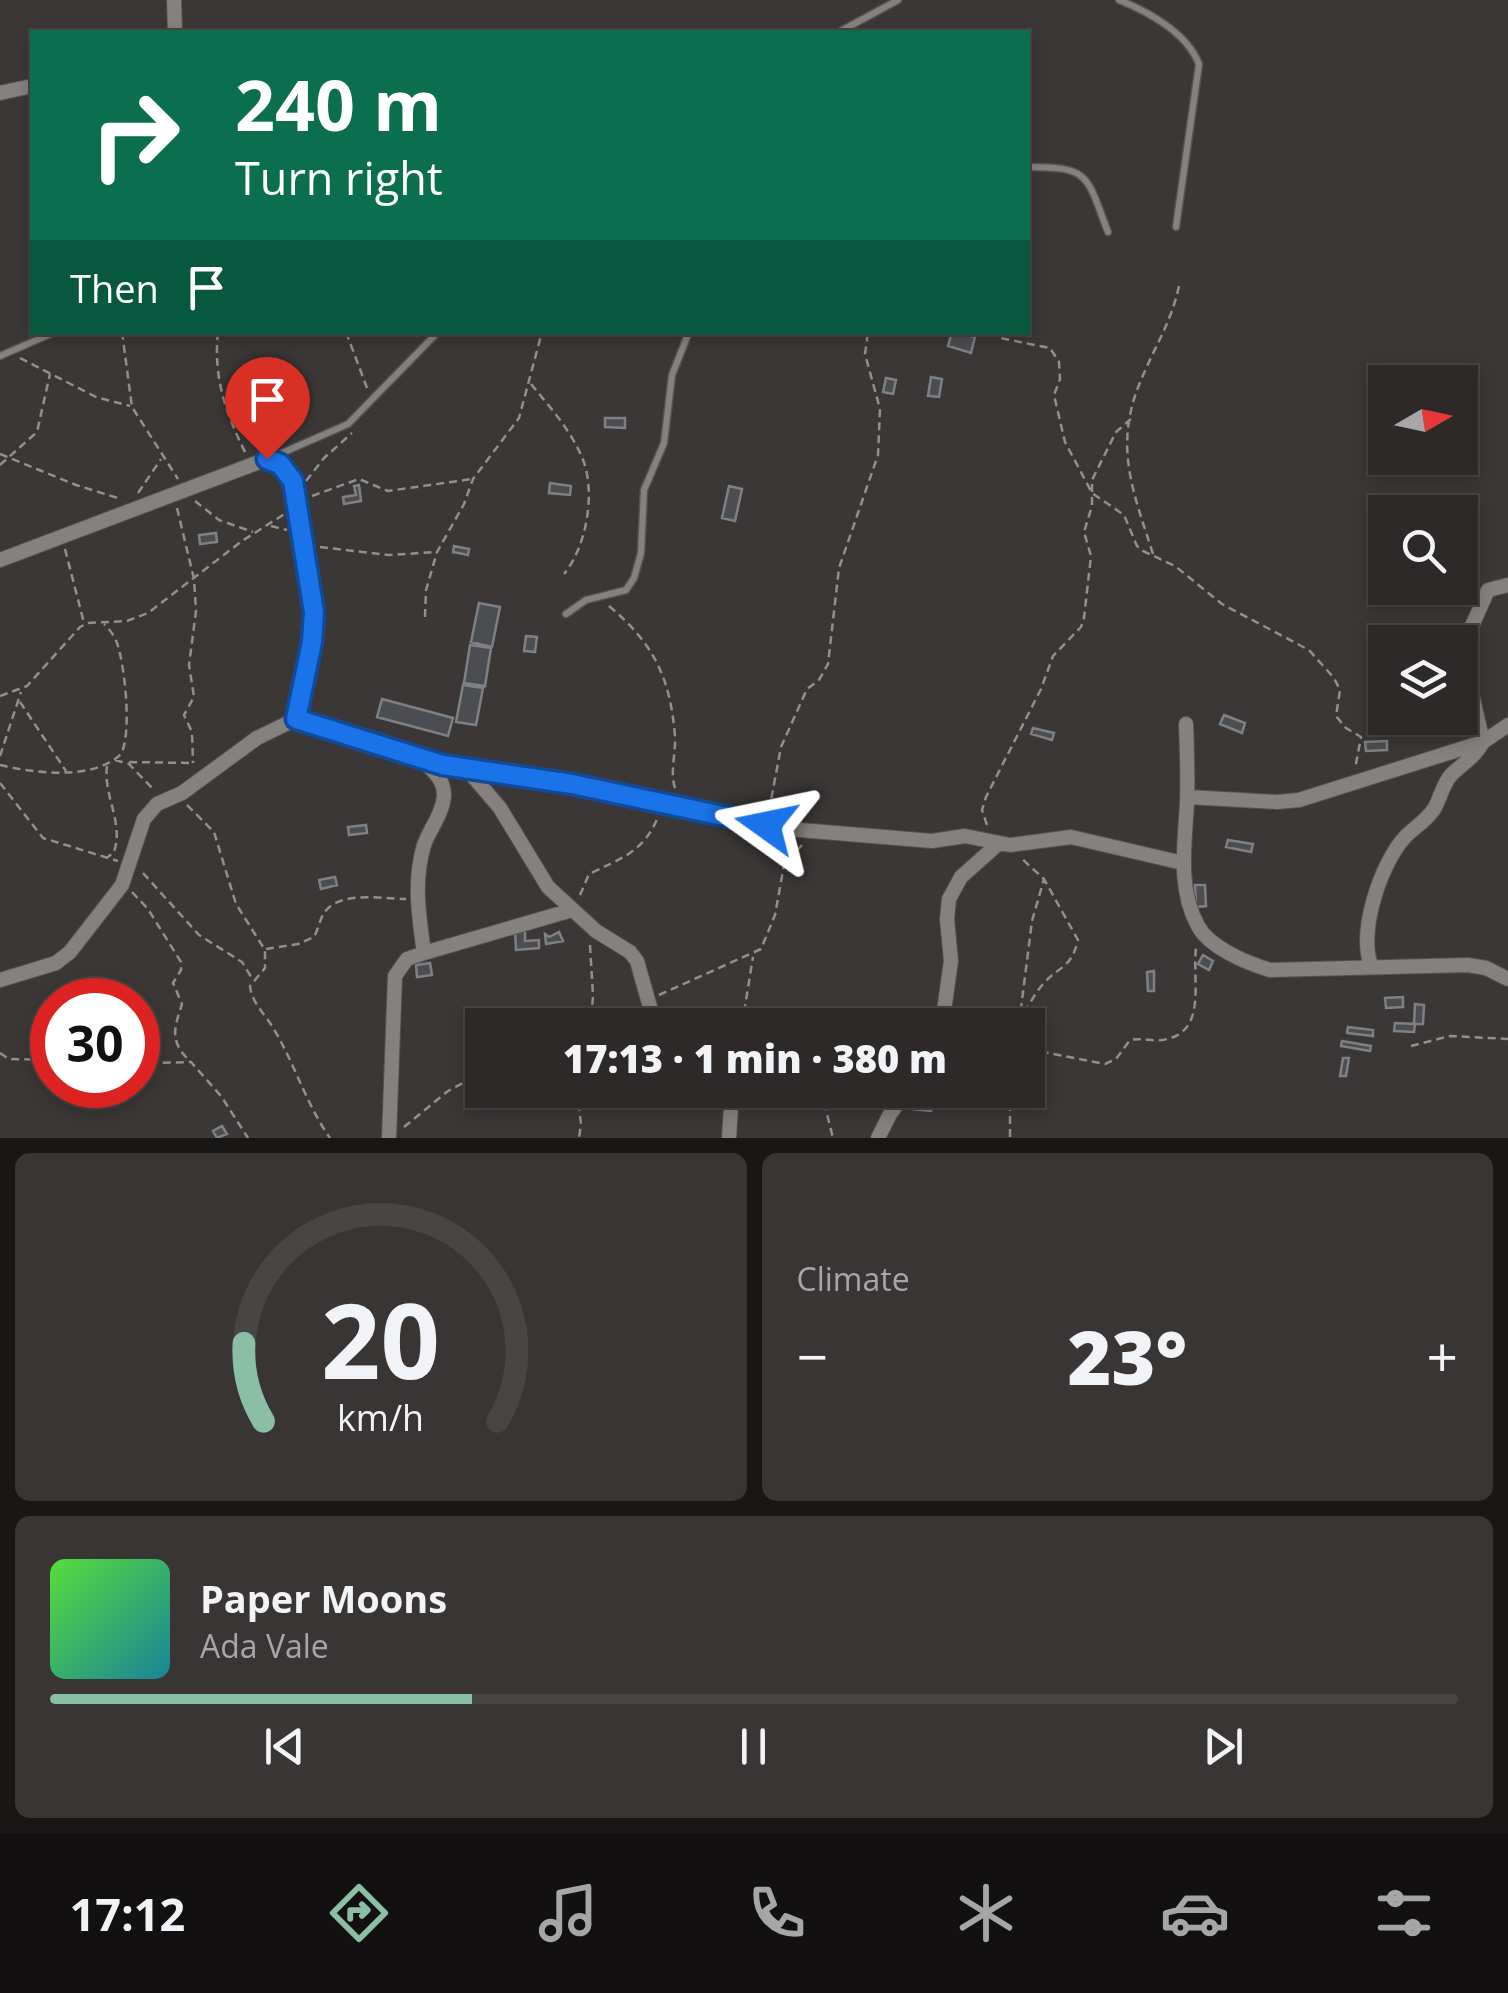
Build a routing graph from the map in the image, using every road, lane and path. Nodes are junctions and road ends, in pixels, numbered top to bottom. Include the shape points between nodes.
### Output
1 (174, 0) edge
2 (898, 0) edge
3 (1118, 0) edge
4 (176, 30) edge
5 (843, 30) edge
6 (30, 86) edge
7 (0, 92) edge
8 (1030, 167) edge
9 (1176, 227) dead end
10 (1108, 232) dead end
11 (1179, 286) dead end
12 (48, 335) edge
13 (122, 335) edge
14 (218, 335) edge
15 (347, 335) edge
16 (435, 335) edge
17 (541, 335) edge
18 (688, 335) edge
19 (868, 335) edge
20 (995, 335) edge
21 (4, 354) edge
22 (50, 372) junction
23 (530, 383) junction
24 (370, 399) junction
25 (132, 407) junction
26 (364, 410) junction
27 (1131, 419) junction
28 (0, 454) edge
29 (162, 458) junction
30 (6, 459) junction
31 (267, 459) junction
32 (251, 464) junction
33 (0, 465) edge
34 (473, 479) junction
35 (182, 490) junction
36 (1092, 493) junction
37 (297, 499) junction
38 (134, 507) junction
39 (254, 532) junction
40 (60, 539) junction
41 (304, 543) junction
42 (437, 552) junction
43 (1154, 556) junction
44 (0, 560) edge
45 (564, 574) dead end
46 (194, 579) junction
47 (1508, 585) edge
48 (601, 597) junction
49 (566, 614) dead end
50 (425, 617) dead end
51 (103, 623) junction
52 (84, 625) junction
53 (21, 690) junction
54 (0, 696) edge
55 (20, 702) junction
56 (296, 719) junction
57 (1186, 724) dead end
58 (1508, 725) edge
59 (1483, 742) junction
60 (0, 756) edge
61 (421, 759) junction
62 (115, 760) junction
63 (126, 762) junction
64 (108, 763) junction
65 (0, 765) edge
66 (465, 767) junction
67 (66, 772) junction
68 (0, 784) edge
69 (1348, 788) junction
70 (172, 797) junction
71 (1187, 797) junction
72 (662, 804) junction
73 (695, 810) junction
74 (771, 826) junction
75 (812, 832) junction
76 (996, 845) junction
77 (106, 858) junction
78 (1182, 863) junction
79 (130, 865) junction
80 (784, 865) junction
81 (1044, 879) junction
82 (122, 885) junction
83 (416, 898) junction
84 (572, 910) junction
85 (1198, 926) junction
86 (590, 943) dead end
87 (264, 950) junction
88 (424, 953) junction
89 (753, 956) junction
90 (1372, 965) junction
91 (1508, 979) edge
92 (0, 980) edge
93 (253, 980) junction
94 (648, 1000) junction
95 (593, 1008) edge
96 (635, 1008) edge
97 (651, 1008) edge
98 (743, 1008) edge
99 (944, 1008) edge
100 (1021, 1008) edge
101 (1029, 1008) edge
102 (1508, 1039) edge
103 (1411, 1046) dead end
104 (1045, 1052) edge
105 (0, 1054) edge
106 (30, 1060) edge
107 (160, 1062) edge
108 (191, 1062) junction
109 (465, 1082) edge
110 (579, 1108) edge
111 (731, 1108) edge
112 (826, 1108) edge
113 (894, 1108) edge
114 (1010, 1108) edge
115 (402, 1128) dead end
116 (248, 1138) edge
117 (330, 1138) edge
118 (388, 1138) edge
119 (578, 1138) edge
120 (729, 1138) edge
121 (833, 1138) edge
122 (878, 1138) edge
123 (1010, 1138) edge

1 - 4 street
2 - 5 lane
3 - 9 lane via 1178,34 1200,64
6 - 7 street
8 - 10 lane via 1078,172
11 - 27 path
12 - 21 lane
13 - 25 path
14 - 32 path via 223,402
15 - 24 path
16 - 24 lane
17 - 23 path
18 - 48 lane via 672,375 664,443 644,490 637,569 626,590
19 - 74 path via 880,409 878,455 839,568 828,664 807,689 781,747
20 - 36 path via 1056,354 1055,406
21 - 22 path
22 - 25 path
22 - 30 path via 37,432
23 - 34 path via 514,427
23 - 45 path via 572,436 586,468 584,534
24 - 26 lane
25 - 29 path
26 - 31 lane via 348,424
26 - 37 path
27 - 36 path via 1111,440
27 - 43 path via 1126,464
28 - 30 path
29 - 35 path
29 - 38 path
30 - 33 path
30 - 38 path
31 - 32 street
31 - 37 street via 287,470
32 - 35 street
34 - 37 path via 388,491 352,480
34 - 42 path
35 - 38 street
35 - 39 path via 219,520
35 - 46 path via 180,526
36 - 43 path via 1124,515 1137,546
36 - 76 path via 1084,532 1091,556 1084,618 1053,656 986,798 984,820
37 - 39 path via 281,518
37 - 41 street
38 - 40 street
39 - 46 path
40 - 44 street
40 - 52 path
41 - 42 path via 389,555
41 - 56 street via 314,627
42 - 50 path
43 - 69 path via 1222,604 1308,650 1334,678 1340,690 1336,716 1361,737
46 - 51 path via 148,613
46 - 63 path via 195,691 184,715 193,763
47 - 59 street via 1488,590 1464,646
48 - 49 lane
48 - 73 path via 658,661 675,737 673,784
51 - 52 path
51 - 62 path via 122,661 127,741
52 - 53 path
53 - 54 path
53 - 55 path
55 - 60 path
55 - 67 path
56 - 61 street
56 - 70 street
57 - 71 street
58 - 59 street
59 - 69 street
59 - 90 street via 1386,869 1366,936
61 - 66 street
61 - 83 street via 441,781 444,800 420,857
62 - 63 path
62 - 64 path
63 - 70 path via 146,784
64 - 67 path
64 - 77 path via 118,829 114,852
65 - 67 path
66 - 72 street
66 - 84 street via 500,808 548,888
68 - 77 path via 42,838
69 - 71 street via 1277,802
70 - 79 street via 144,819
70 - 87 path via 214,832 236,904
71 - 78 street
72 - 73 street
72 - 84 path via 644,842 589,874
73 - 74 street
74 - 75 street
74 - 80 path
75 - 76 street via 932,841 965,836
75 - 80 path
76 - 78 street via 1071,837
76 - 81 path
76 - 99 street via 961,877 949,899
77 - 79 path
78 - 85 street
79 - 82 street
79 - 93 path via 199,935 242,962
80 - 89 path via 770,930
81 - 100 path
81 - 101 path via 1078,940
82 - 92 street via 64,957
82 - 108 path via 148,908 181,962 173,984 182,1004 173,1033
83 - 87 path via 335,905 324,912 314,937
83 - 88 street
84 - 88 street
84 - 94 street via 630,952
85 - 90 street via 1250,964 1270,970
85 - 104 path via 1194,1013 1184,1031 1130,1040 1116,1060 1104,1064
86 - 95 path
87 - 93 path via 264,968
88 - 118 street via 407,959 396,976
89 - 94 path
89 - 98 path
90 - 91 street via 1468,965
93 - 117 path via 252,996
94 - 96 path
94 - 97 street
102 - 103 path via 1450,1036
105 - 106 path
107 - 108 path
108 - 116 path
109 - 115 path
110 - 119 path
111 - 120 street
112 - 121 path
113 - 122 street
114 - 123 path

